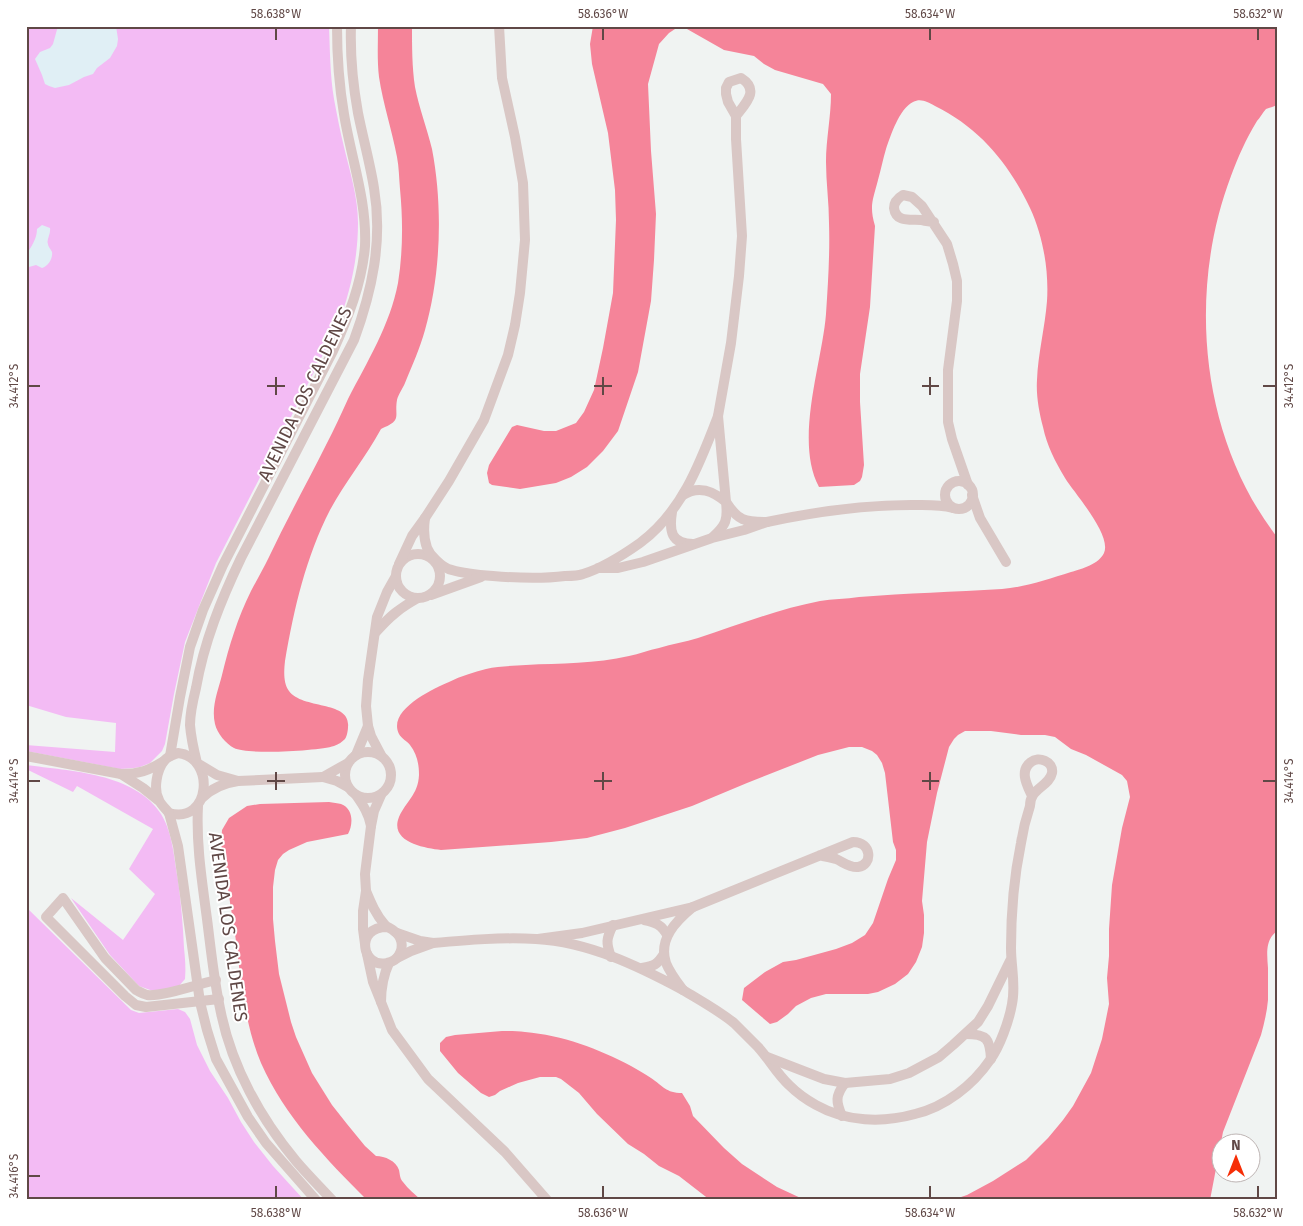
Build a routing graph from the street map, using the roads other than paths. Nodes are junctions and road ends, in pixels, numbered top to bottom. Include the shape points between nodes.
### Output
1 (337, 26) edge
2 (351, 26) edge
3 (498, 26) edge
4 (736, 116) dead end
5 (934, 222) dead end
6 (718, 416) junction
7 (958, 457) junction
8 (948, 486) junction
9 (970, 490) junction
10 (683, 495) junction
11 (726, 502) junction
12 (927, 505) junction
13 (956, 508) junction
14 (672, 512) junction
15 (425, 518) junction
16 (980, 518) junction
17 (767, 522) junction
18 (712, 538) junction
19 (695, 544) junction
20 (435, 560) junction
21 (1006, 562) dead end
22 (399, 564) junction
23 (598, 568) junction
24 (396, 576) junction
25 (487, 576) junction
26 (430, 595) junction
27 (418, 598) junction
28 (376, 633) junction
29 (368, 726) junction
30 (356, 755) junction
31 (381, 755) junction
32 (26, 756) edge
33 (167, 758) junction
34 (197, 763) junction
35 (348, 763) junction
36 (121, 774) junction
37 (324, 777) junction
38 (238, 781) junction
39 (348, 787) junction
40 (356, 795) junction
41 (381, 795) junction
42 (1032, 796) dead end
43 (158, 800) junction
44 (200, 802) junction
45 (169, 812) junction
46 (371, 826) junction
47 (820, 855) dead end
48 (366, 892) junction
49 (693, 907) junction
50 (642, 919) junction
51 (613, 925) junction
52 (387, 927) junction
53 (397, 933) junction
54 (88, 934) junction
55 (667, 935) junction
56 (538, 939) junction
57 (433, 943) junction
58 (74, 945) junction
59 (366, 949) junction
60 (664, 954) junction
61 (611, 957) junction
62 (393, 961) junction
63 (1011, 961) junction
64 (642, 968) junction
65 (216, 980) junction
66 (197, 984) junction
67 (683, 990) junction
68 (219, 999) junction
69 (200, 1002) junction
70 (381, 1002) junction
71 (966, 1034) junction
72 (766, 1056) junction
73 (991, 1060) junction
74 (845, 1083) junction
75 (842, 1116) junction
76 (316, 1200) edge
77 (332, 1200) edge
78 (547, 1200) edge

1 - 33 street, AVENIDA LOS CALDENES via 344,115 362,194 364,218 365,245 358,288 333,351 203,610 190,646
2 - 34 street, AVENIDA LOS CALDENES via 354,88 375,189 378,235 370,292 354,340 241,558 215,618 192,707 190,725
3 - 15 street via 502,78 523,183 525,240 519,301 508,354 484,420
4 - 6 street via 742,236 731,343
5 - 7 street via 947,244 957,282 948,370 948,422
6 - 10 street
6 - 11 street
7 - 8 street
7 - 9 street
8 - 9 street via 961,481
8 - 12 street
8 - 13 street via 945,497 949,505
9 - 13 street via 970,503
9 - 16 street
10 - 11 street via 700,489 718,495
10 - 14 street
11 - 17 street via 732,513 741,518 750,522
11 - 18 street via 723,528
12 - 13 street
12 - 17 street via 868,506
13 - 16 street via 970,511
14 - 19 street via 670,530 674,536 685,544
14 - 23 street via 641,542
15 - 20 street via 425,542
15 - 22 street
16 - 21 street
17 - 18 street
18 - 19 street
19 - 23 street via 618,568
20 - 22 street via 416,553
20 - 25 street via 450,570
20 - 26 street via 441,579
22 - 24 street
23 - 25 street via 582,574 551,578
24 - 27 street via 400,589
24 - 28 street via 378,617
25 - 26 street
26 - 27 street
27 - 28 street via 387,619
28 - 29 street via 368,680
29 - 30 street
29 - 31 street
30 - 31 street via 368,752
30 - 35 street
31 - 41 street via 391,767 392,775 391,783
32 - 36 street
33 - 34 street via 178,753 186,754
33 - 36 street via 148,771
33 - 43 street via 156,784
34 - 38 street via 217,775
34 - 44 street via 204,780
35 - 37 street
35 - 39 street via 345,775
36 - 43 street
37 - 38 street
37 - 39 street
38 - 44 street via 210,792
39 - 40 street
40 - 41 street via 368,798
40 - 46 street via 369,816
41 - 46 street
42 - 63 street via 1017,862
43 - 45 street
44 - 45 street via 191,812
44 - 65 street, AVENIDA LOS CALDENES via 198,846
45 - 66 street, AVENIDA LOS CALDENES via 178,846
46 - 48 street
47 - 49 street
48 - 52 street
48 - 59 street via 363,911
49 - 50 street
49 - 55 street via 679,918
50 - 51 street
50 - 55 street via 657,923
51 - 56 street
51 - 61 street via 606,943
52 - 53 street
52 - 59 street via 369,933
53 - 57 street
53 - 62 street via 402,943 400,954
54 - 58 street
54 - 58 street via 62,898 46,917
54 - 66 street via 105,958 142,994 162,994
55 - 60 street
56 - 57 street
56 - 61 street via 572,944
57 - 62 street
58 - 69 street via 136,1005
59 - 62 street via 373,961 383,964
59 - 70 street via 372,982
60 - 64 street via 659,962
60 - 67 street
61 - 64 street
62 - 70 street via 384,973
63 - 71 street via 988,1006
63 - 73 street via 1012,1004
64 - 67 street
65 - 66 street
65 - 68 street, AVENIDA LOS CALDENES
66 - 69 street, AVENIDA LOS CALDENES
67 - 72 street via 734,1024
68 - 69 street
68 - 77 street, AVENIDA LOS CALDENES via 229,1044 256,1102 296,1161
69 - 76 street, AVENIDA LOS CALDENES via 216,1059 248,1117 266,1143
70 - 78 street via 392,1030 428,1079 505,1152
71 - 73 street via 985,1038 991,1046
71 - 74 street via 939,1057 909,1073 890,1079
72 - 74 street via 824,1079
72 - 75 street via 790,1086 816,1105
73 - 75 street via 959,1094 920,1113 891,1119
74 - 75 street via 837,1097

